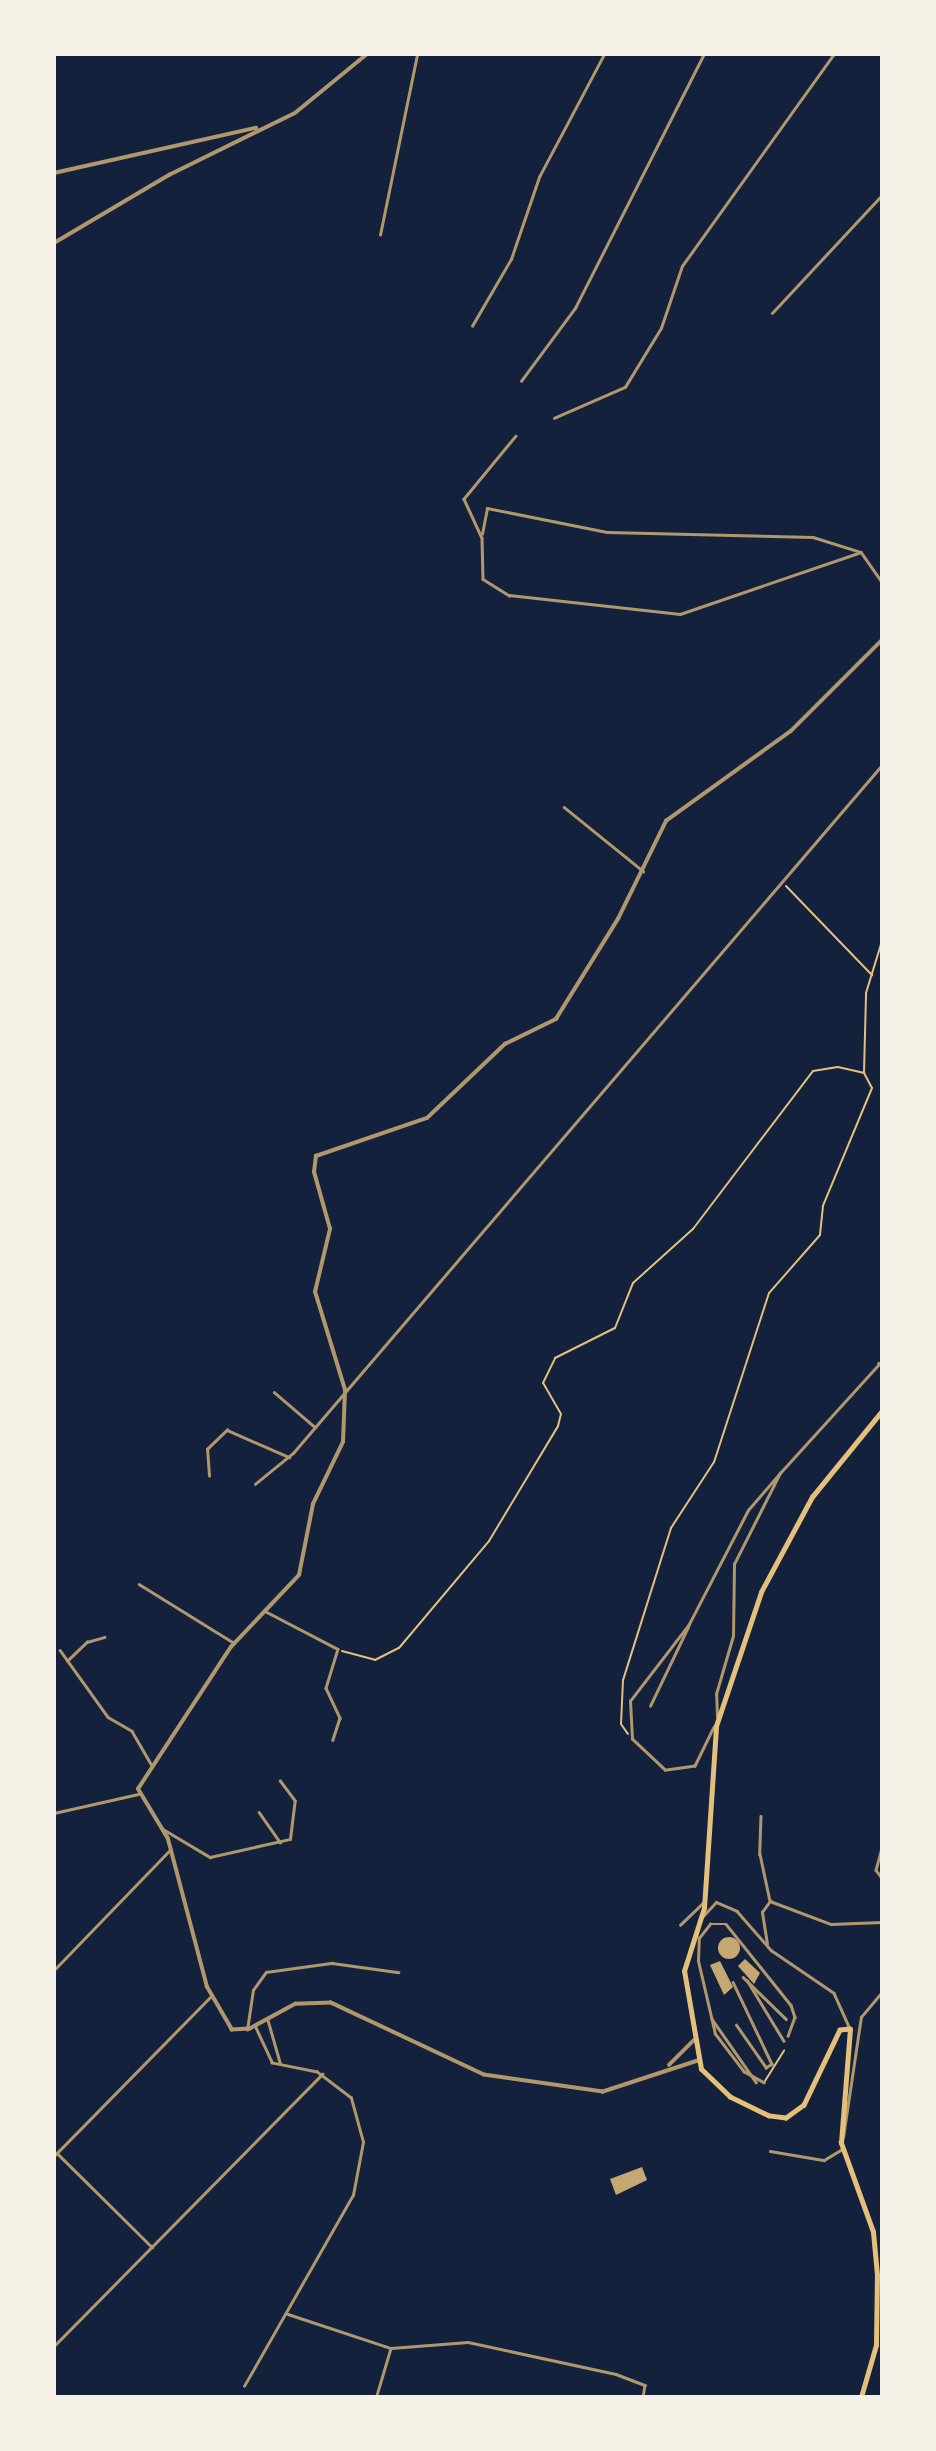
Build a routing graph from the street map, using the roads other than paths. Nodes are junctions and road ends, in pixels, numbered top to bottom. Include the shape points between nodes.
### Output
1 (367, 54) edge
2 (417, 54) edge
3 (604, 54) edge
4 (704, 54) edge
5 (834, 54) edge
6 (265, 126) junction
7 (54, 173) edge
8 (882, 195) edge
9 (380, 235) dead end
10 (54, 243) edge
11 (772, 313) dead end
12 (472, 326) dead end
13 (521, 381) dead end
14 (554, 418) dead end
15 (516, 436) dead end
16 (482, 538) junction
17 (861, 552) junction
18 (882, 582) edge
19 (882, 640) edge
20 (882, 765) edge
21 (564, 807) dead end
22 (643, 871) junction
23 (881, 1363) edge
24 (345, 1390) junction
25 (274, 1392) dead end
26 (882, 1411) edge
27 (315, 1427) junction
28 (289, 1458) junction
29 (780, 1473) junction
30 (209, 1475) dead end
31 (255, 1484) dead end
32 (139, 1584) dead end
33 (265, 1611) junction
34 (690, 1624) junction
35 (104, 1637) dead end
36 (234, 1643) junction
37 (60, 1650) dead end
38 (67, 1661) junction
39 (650, 1706) dead end
40 (718, 1720) junction
41 (332, 1740) dead end
42 (152, 1765) junction
43 (280, 1781) dead end
44 (138, 1794) junction
45 (259, 1812) dead end
46 (54, 1813) edge
47 (761, 1816) dead end
48 (163, 1829) junction
49 (280, 1842) junction
50 (882, 1848) edge
51 (171, 1849) junction
52 (882, 1878) edge
53 (770, 1901) junction
54 (705, 1902) junction
55 (702, 1919) junction
56 (882, 1922) edge
57 (680, 1925) dead end
58 (697, 1939) junction
59 (768, 1946) junction
60 (54, 1970) edge
61 (398, 1972) dead end
62 (743, 1977) dead end
63 (747, 1980) junction
64 (733, 1982) dead end
65 (882, 1992) edge
66 (210, 1997) junction
67 (711, 2018) junction
68 (786, 2019) dead end
69 (268, 2020) junction
70 (736, 2025) dead end
71 (255, 2027) junction
72 (850, 2029) junction
73 (247, 2030) junction
74 (788, 2036) dead end
75 (695, 2040) junction
76 (784, 2040) dead end
77 (698, 2061) junction
78 (280, 2062) junction
79 (668, 2066) junction
80 (322, 2074) junction
81 (756, 2082) junction
82 (764, 2084) dead end
83 (842, 2146) junction
84 (770, 2151) dead end
85 (55, 2155) edge
86 (152, 2247) junction
87 (288, 2314) junction
88 (54, 2346) edge
89 (391, 2348) junction
90 (244, 2386) dead end
91 (376, 2397) edge
92 (643, 2397) edge
93 (861, 2397) edge

1 - 6 street via 311,102
2 - 9 street
3 - 12 street via 539,177 511,259
4 - 13 street via 576,306
5 - 14 street via 682,265 661,328 625,387
6 - 7 street
6 - 10 street
8 - 11 street
15 - 16 street via 465,495
16 - 17 street via 483,511 489,508 607,532 796,535
16 - 17 street via 483,579 501,592 661,614 696,610
17 - 18 street
19 - 22 street via 791,731 670,818
20 - 24 street
21 - 22 street
22 - 24 street via 552,1023 505,1044 427,1118 327,1148 315,1158 330,1226 315,1295
23 - 29 street
24 - 27 street
24 - 33 street via 345,1434 313,1504 305,1563
25 - 27 street
26 - 40 main road via 816,1492 770,1570
27 - 28 street
28 - 30 street via 227,1430 207,1449
28 - 31 street
29 - 34 street via 748,1510
29 - 40 street via 732,1571 733,1633 716,1694
32 - 36 street
33 - 36 street
33 - 41 street via 317,1632 338,1649 326,1688 340,1718
34 - 39 street
34 - 40 street via 632,1698 631,1736 654,1764 682,1773 698,1761
35 - 38 street via 86,1642
36 - 42 street
37 - 38 street
38 - 42 street via 108,1717 132,1731
40 - 54 main road
42 - 44 street
43 - 49 street via 294,1795 296,1816 292,1837
44 - 46 street
44 - 48 street
45 - 49 street
47 - 53 street via 760,1854
48 - 49 street via 201,1855
48 - 51 street
50 - 52 street via 876,1870
51 - 60 street
51 - 66 street
53 - 56 street via 831,1924
53 - 59 street via 762,1912
54 - 55 main road
54 - 57 street
55 - 58 main road
55 - 59 street via 713,1904 727,1904
58 - 67 street
58 - 74 street via 713,1922 727,1926 793,2009
58 - 75 main road via 684,1971
59 - 72 street via 832,1990
61 - 73 street via 332,1963 267,1972 253,1990
62 - 63 street
63 - 68 street
63 - 76 street
64 - 70 street via 773,2062 766,2068
65 - 83 street via 861,2017
66 - 73 street via 230,2028
66 - 85 street
67 - 81 street
67 - 81 street via 718,2041
69 - 71 street
69 - 78 street
69 - 79 street via 296,2004 331,2003 479,2073 522,2084 606,2092
71 - 73 street
71 - 78 street via 270,2061
72 - 77 main road via 840,2030 809,2099 784,2118 735,2100
72 - 83 main road
75 - 77 main road
75 - 79 street
77 - 79 street
78 - 80 street
80 - 86 street
80 - 87 street via 358,2108 361,2167 351,2199
81 - 82 street
83 - 84 street via 824,2160
83 - 93 main road via 876,2250 877,2338
85 - 86 street
86 - 88 street
87 - 89 street
87 - 90 street
89 - 91 street
89 - 92 street via 435,2341 486,2345 619,2375 644,2384

